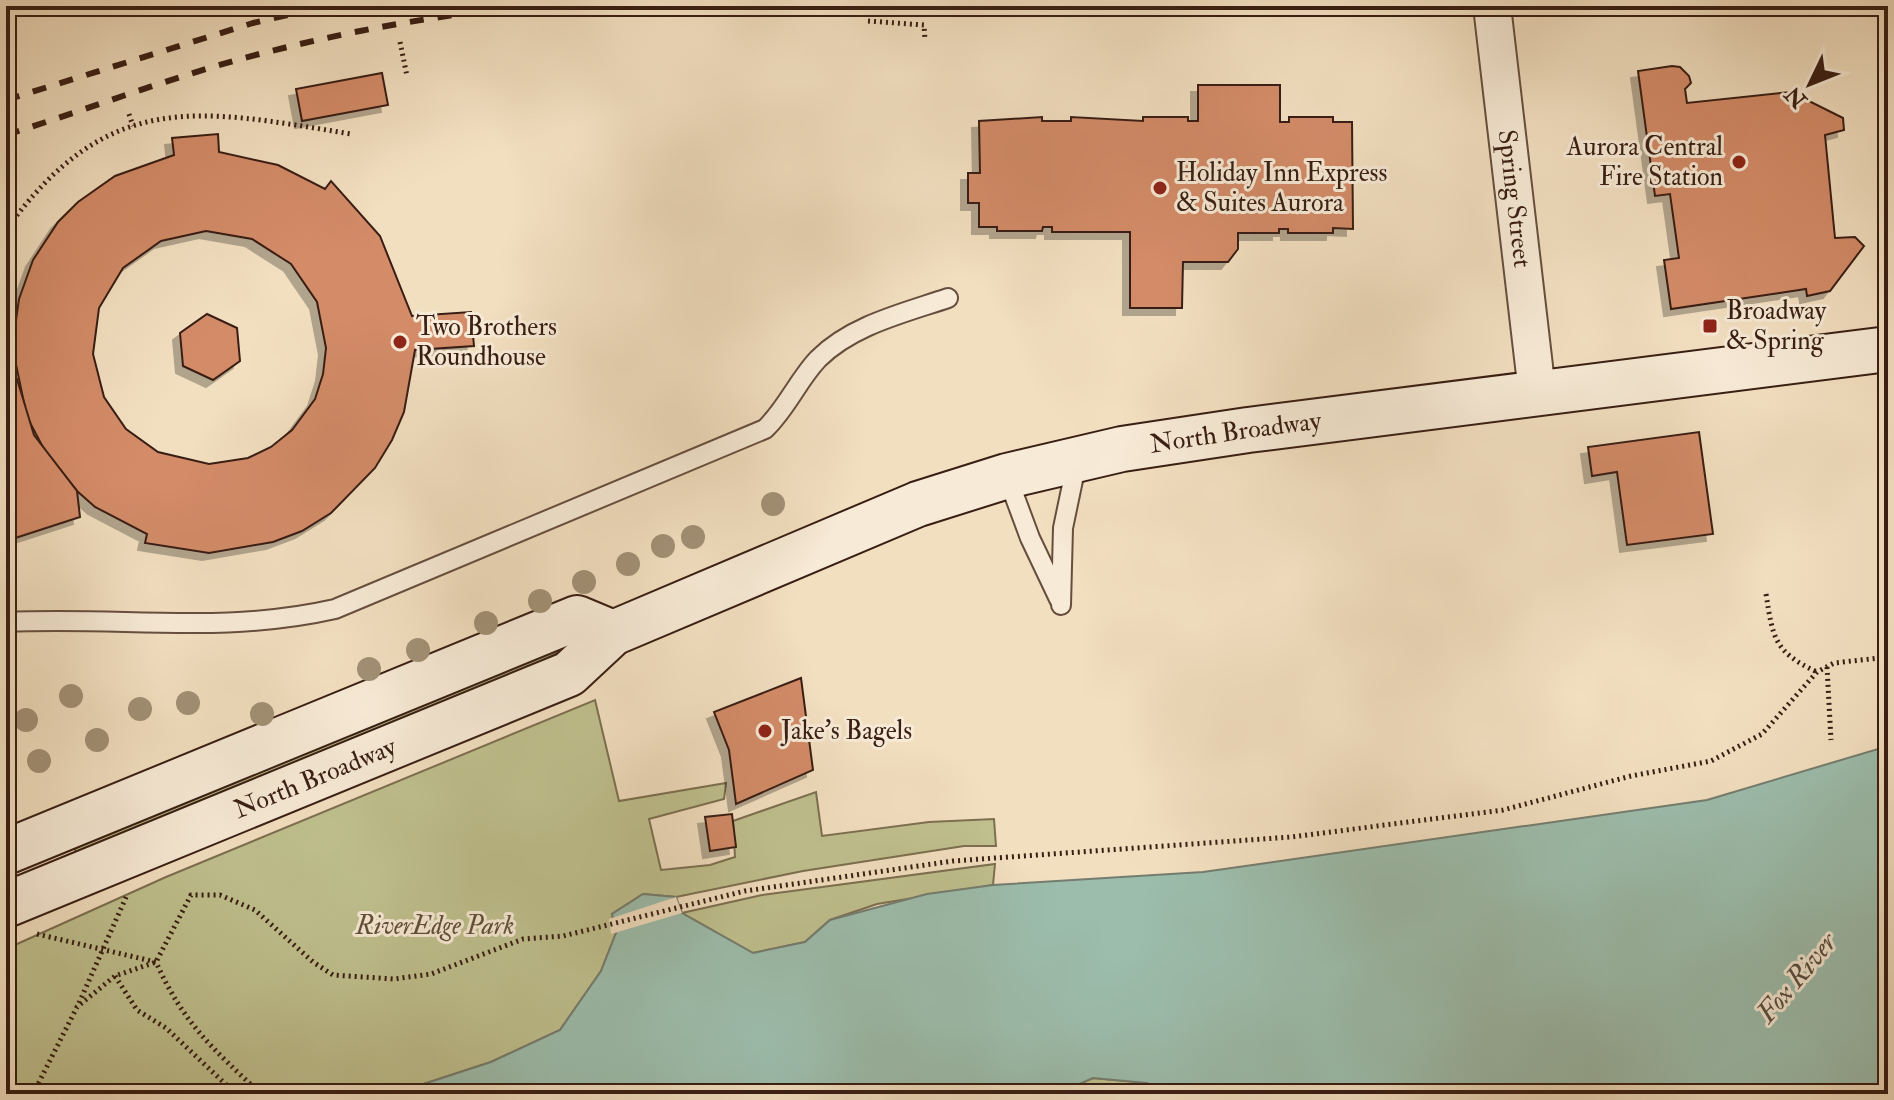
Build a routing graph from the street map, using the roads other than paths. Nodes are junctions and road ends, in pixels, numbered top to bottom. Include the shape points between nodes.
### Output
1 (1492, 6) edge
2 (948, 298) dead end
3 (1888, 349) edge
4 (1537, 392) junction
5 (1078, 459) junction
6 (1007, 476) junction
7 (6, 622) edge
8 (613, 633) junction
9 (6, 852) edge
10 (20, 919) edge

1 - 4 street, Spring Street
2 - 7 lane via 838,342 765,429 335,609 240,624
3 - 4 main road, North Broadway
4 - 5 main road, North Broadway via 1234,432
5 - 6 main road, North Broadway
5 - 6 lane via 1063,528 1061,605
6 - 8 main road, North Broadway via 918,504
8 - 9 main road, North Broadway via 577,618
8 - 10 main road, North Broadway via 569,674

